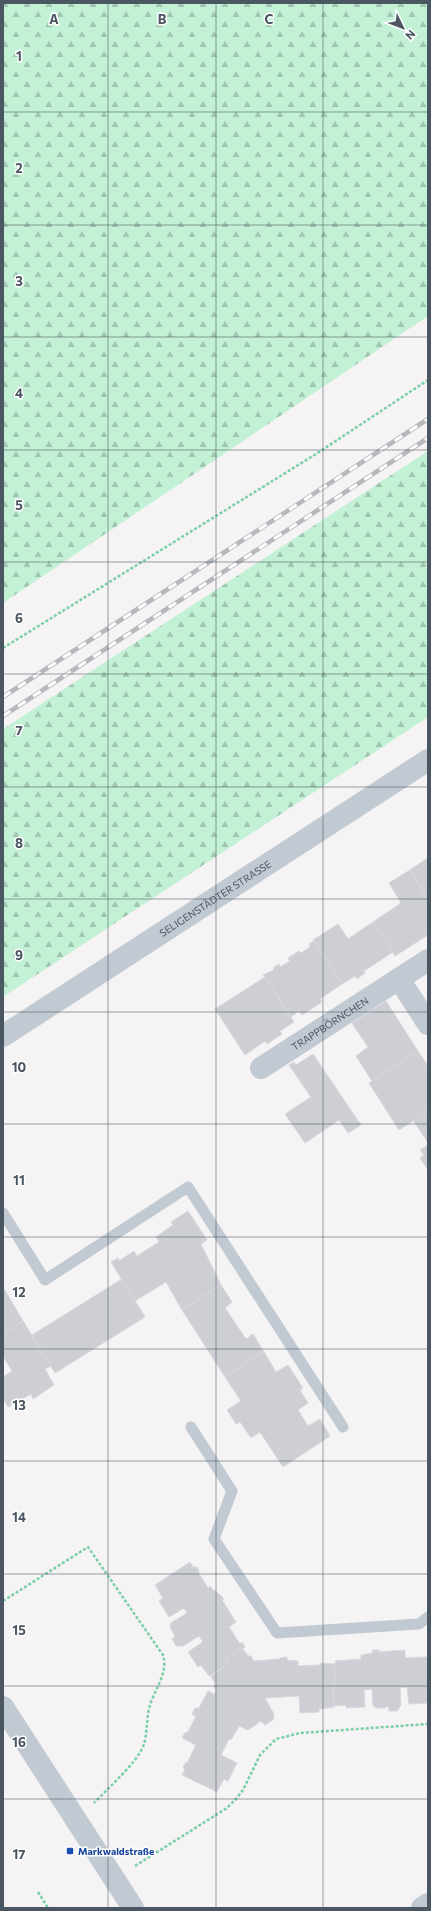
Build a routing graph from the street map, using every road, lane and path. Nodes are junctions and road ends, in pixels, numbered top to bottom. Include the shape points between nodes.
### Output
1 (428, 380) edge
2 (3, 648) edge
3 (428, 760) edge
4 (428, 960) edge
5 (399, 979) junction
6 (428, 1024) edge
7 (3, 1036) edge
8 (261, 1068) dead end
9 (3, 1213) edge
10 (191, 1427) dead end
11 (343, 1427) dead end
12 (3, 1601) edge
13 (428, 1618) edge
14 (3, 1707) edge
15 (428, 1724) edge
16 (78, 1821) junction
17 (115, 1878) junction
18 (38, 1892) dead end
19 (428, 1904) edge
20 (48, 1908) edge
21 (133, 1908) edge
22 (422, 1908) edge

1 - 2 path via 316,454
3 - 7 street, SELIGENSTÄDTER STRASSE
4 - 5 street, TRAPPBÖRNCHEN
5 - 6 street
5 - 8 street, TRAPPBÖRNCHEN
9 - 11 lane via 45,1280 188,1187
10 - 13 lane via 232,1491 214,1539 277,1633 419,1624
12 - 16 path via 88,1547 163,1655 164,1671 150,1703 144,1744 135,1760
14 - 16 street
15 - 17 path via 300,1733 276,1740 260,1755 243,1790 227,1808
16 - 17 street
17 - 21 street
18 - 20 path
19 - 22 street

